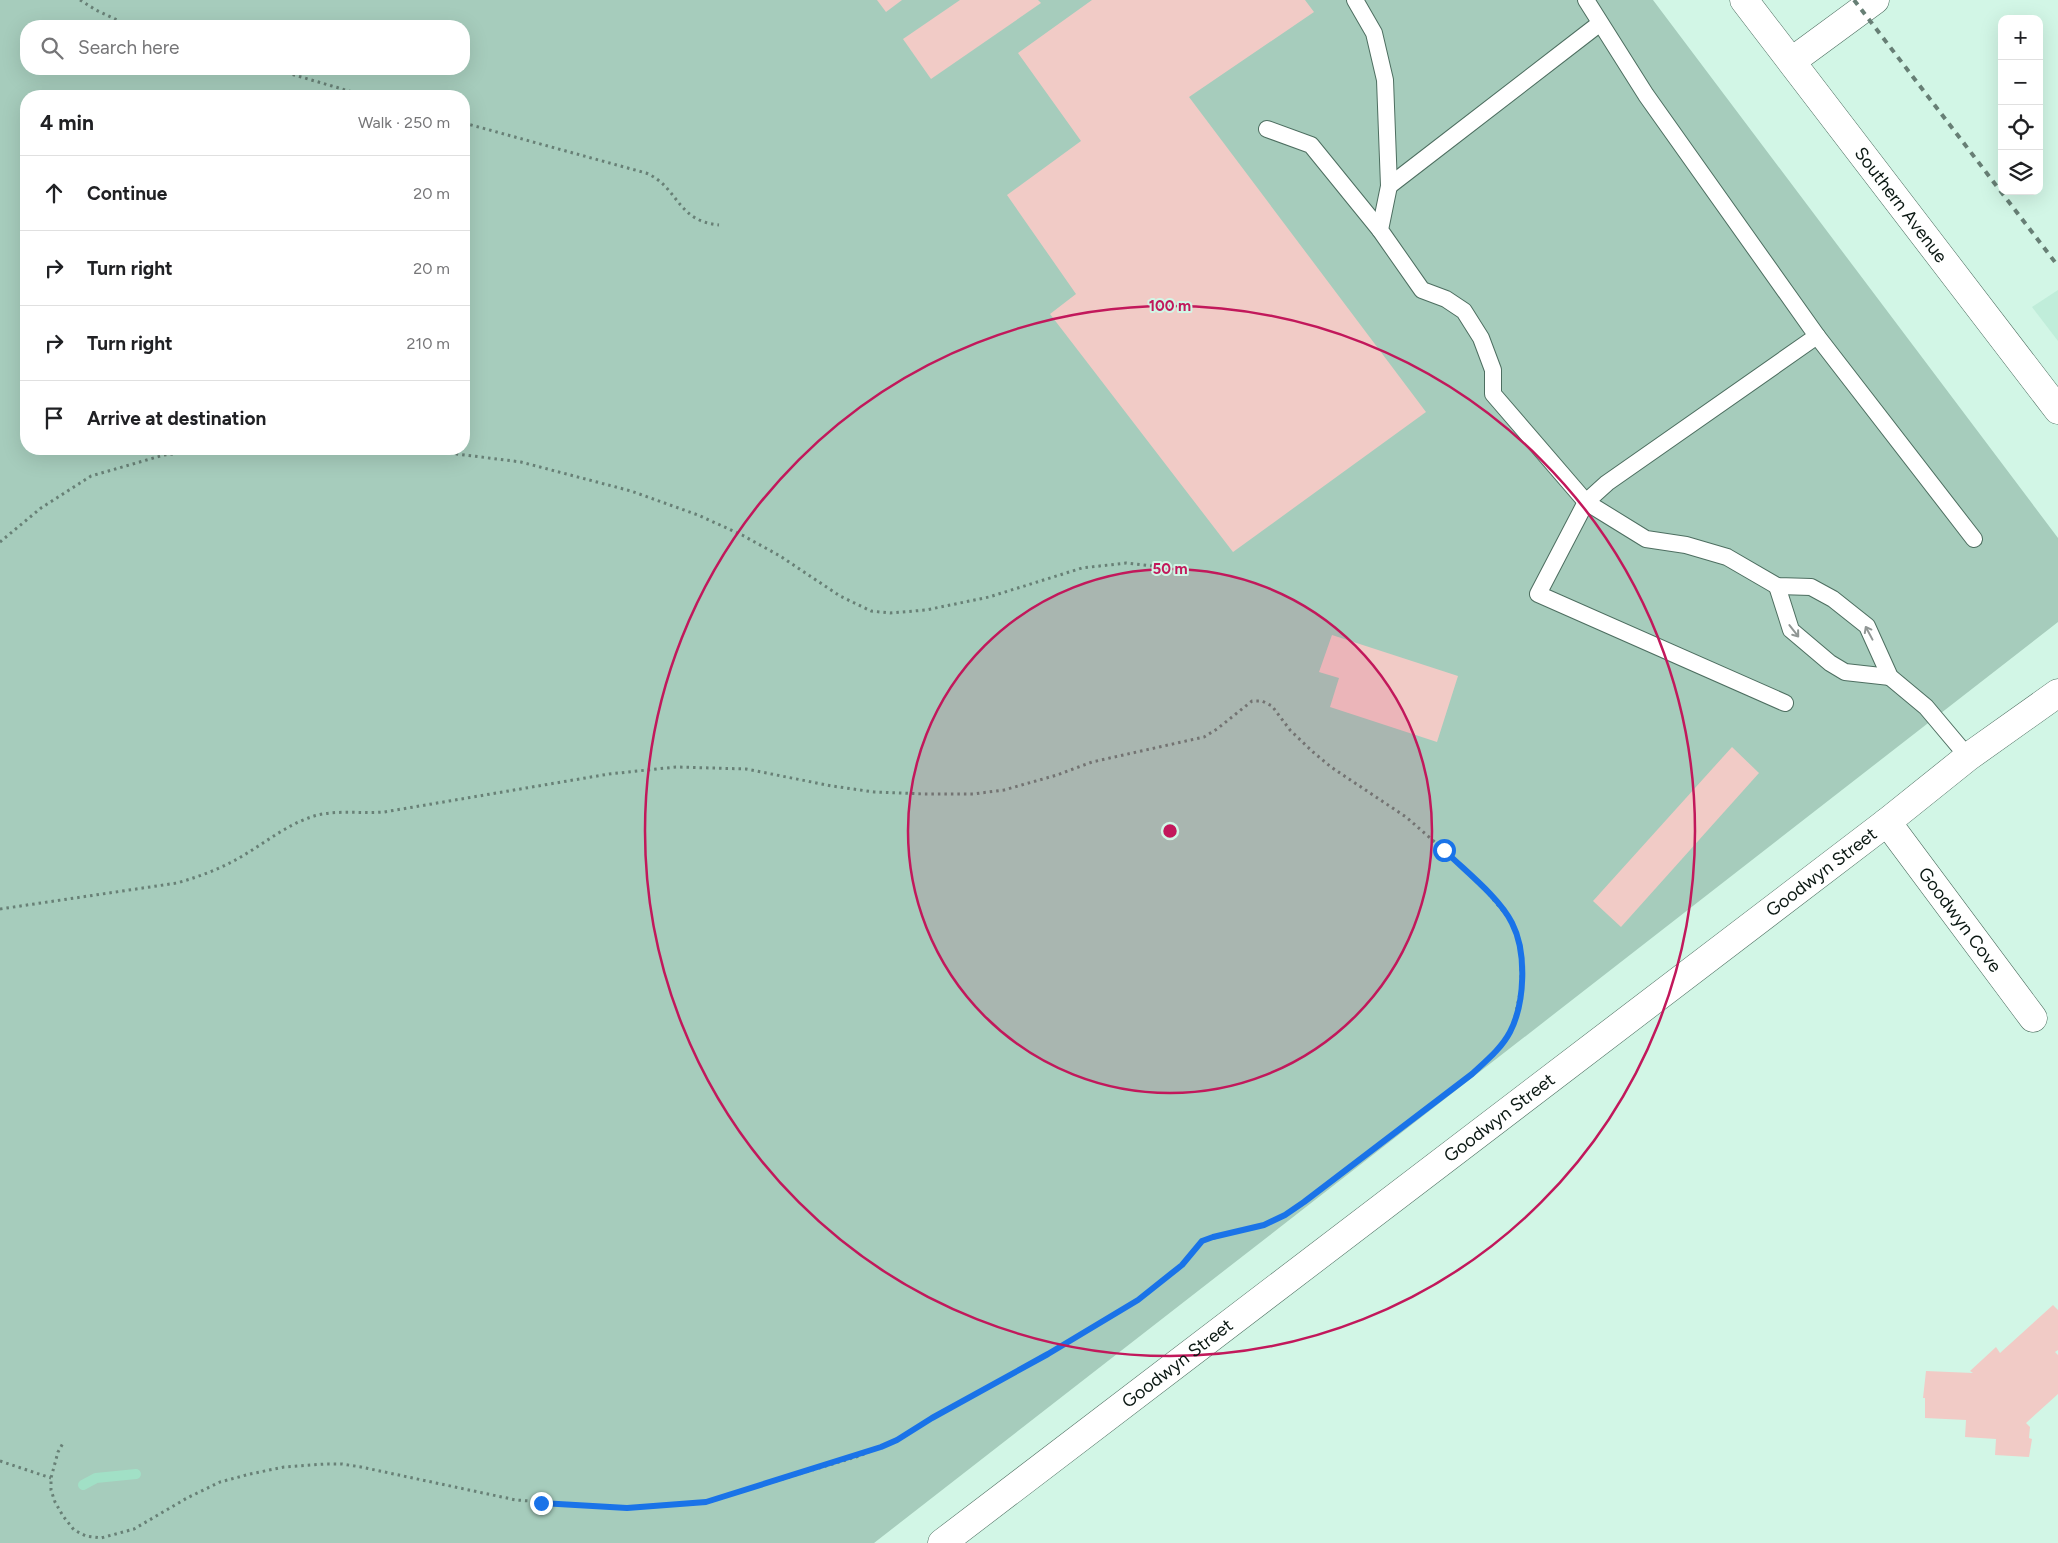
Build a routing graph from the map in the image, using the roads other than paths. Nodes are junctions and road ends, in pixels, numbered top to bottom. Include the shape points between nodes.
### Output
1 (1355, 0) edge
2 (1586, 0) edge
3 (1744, 0) edge
4 (1875, 0) edge
5 (1599, 24) junction
6 (1792, 61) junction
7 (1267, 130) dead end
8 (1389, 186) junction
9 (1380, 230) junction
10 (1817, 336) junction
11 (2058, 410) edge
12 (1586, 502) junction
13 (1974, 539) dead end
14 (1777, 586) junction
15 (1890, 677) junction
16 (2058, 693) edge
17 (1785, 703) dead end
18 (1968, 758) junction
19 (1887, 822) junction
20 (2033, 1018) dead end
21 (942, 1543) edge

1 - 8 lane via 1374,33 1384,80
2 - 5 lane
3 - 6 street, Southern Avenue
4 - 6 street
5 - 8 lane
5 - 10 lane
6 - 11 street, Southern Avenue
7 - 9 lane via 1311,145
8 - 9 lane
9 - 12 lane via 1422,290 1446,299 1464,311 1481,338 1493,370 1493,394
10 - 12 lane via 1607,483
10 - 13 lane
12 - 14 lane via 1646,538 1728,557
12 - 17 lane via 1538,594
15 -> 14 lane via 1866,626 1833,599 1811,587
14 -> 15 lane via 1791,630 1830,663 1845,672
15 - 18 lane via 1926,707
16 - 18 street, Goodwyn Street
18 - 19 street, Goodwyn Street
19 - 20 street, Goodwyn Cove
19 - 21 street, Goodwyn Street

